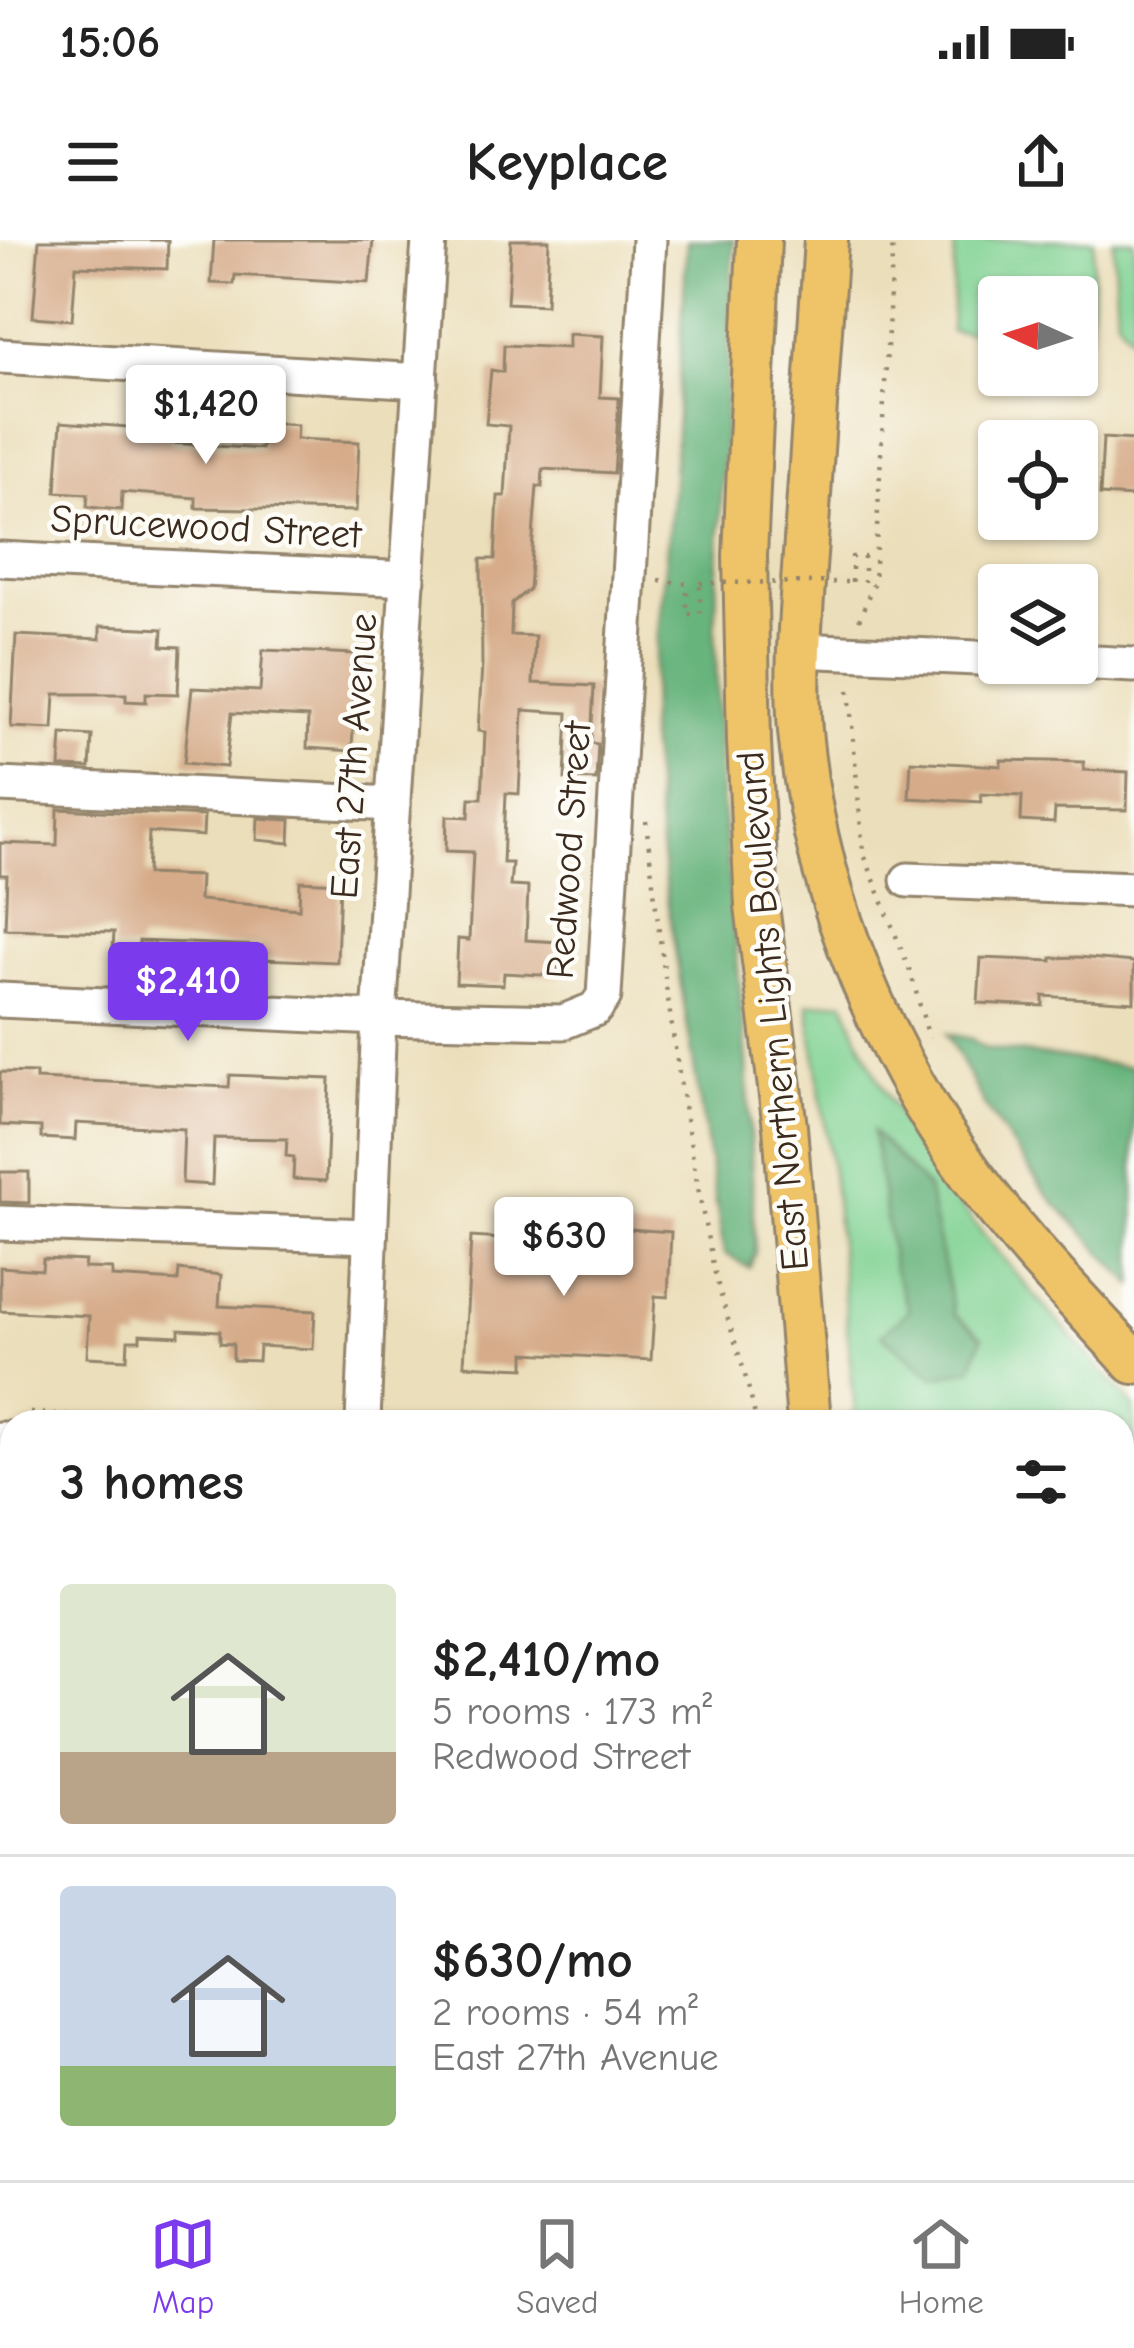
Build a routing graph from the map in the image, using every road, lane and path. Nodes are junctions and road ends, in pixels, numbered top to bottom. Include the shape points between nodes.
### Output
1 (429, 240) edge
2 (649, 240) edge
3 (759, 240) edge
4 (826, 240) edge
5 (893, 240) edge
6 (0, 356) edge
7 (421, 381) junction
8 (0, 559) edge
9 (408, 579) junction
10 (656, 580) dead end
11 (864, 582) dead end
12 (853, 632) dead end
13 (799, 650) junction
14 (978, 658) edge
15 (1098, 663) edge
16 (1134, 664) edge
17 (849, 690) dead end
18 (0, 785) edge
19 (393, 804) junction
20 (644, 804) dead end
21 (908, 880) dead end
22 (1134, 889) edge
23 (0, 1000) edge
24 (380, 1018) junction
25 (931, 1042) dead end
26 (0, 1223) edge
27 (370, 1236) junction
28 (1134, 1362) edge
29 (363, 1410) edge
30 (754, 1410) edge
31 (807, 1410) edge

1 - 7 street, East 27th Avenue
2 - 24 street, Redwood Street via 604,996 595,1010 563,1022
3 - 31 main road, East Northern Lights Boulevard via 745,556 749,742 757,907 785,1127
4 - 13 main road, East Northern Lights Boulevard
5 - 12 path via 874,582
6 - 7 street
7 - 9 street, East 27th Avenue
8 - 9 street, Sprucewood Street
9 - 19 street, East 27th Avenue
10 - 11 path, bridge via 688,584 687,614 700,614 700,583 852,582 852,556 864,556
13 - 14 street
13 - 28 main road, East Northern Lights Boulevard via 809,797 860,972 927,1108 988,1197
15 - 16 street
17 - 25 path via 863,852
18 - 19 street
19 - 24 street, East 27th Avenue
20 - 30 path via 664,984 712,1260
21 - 22 street
23 - 24 street, Redwood Street
24 - 27 street, East 27th Avenue
26 - 27 street
27 - 29 street, East 27th Avenue

